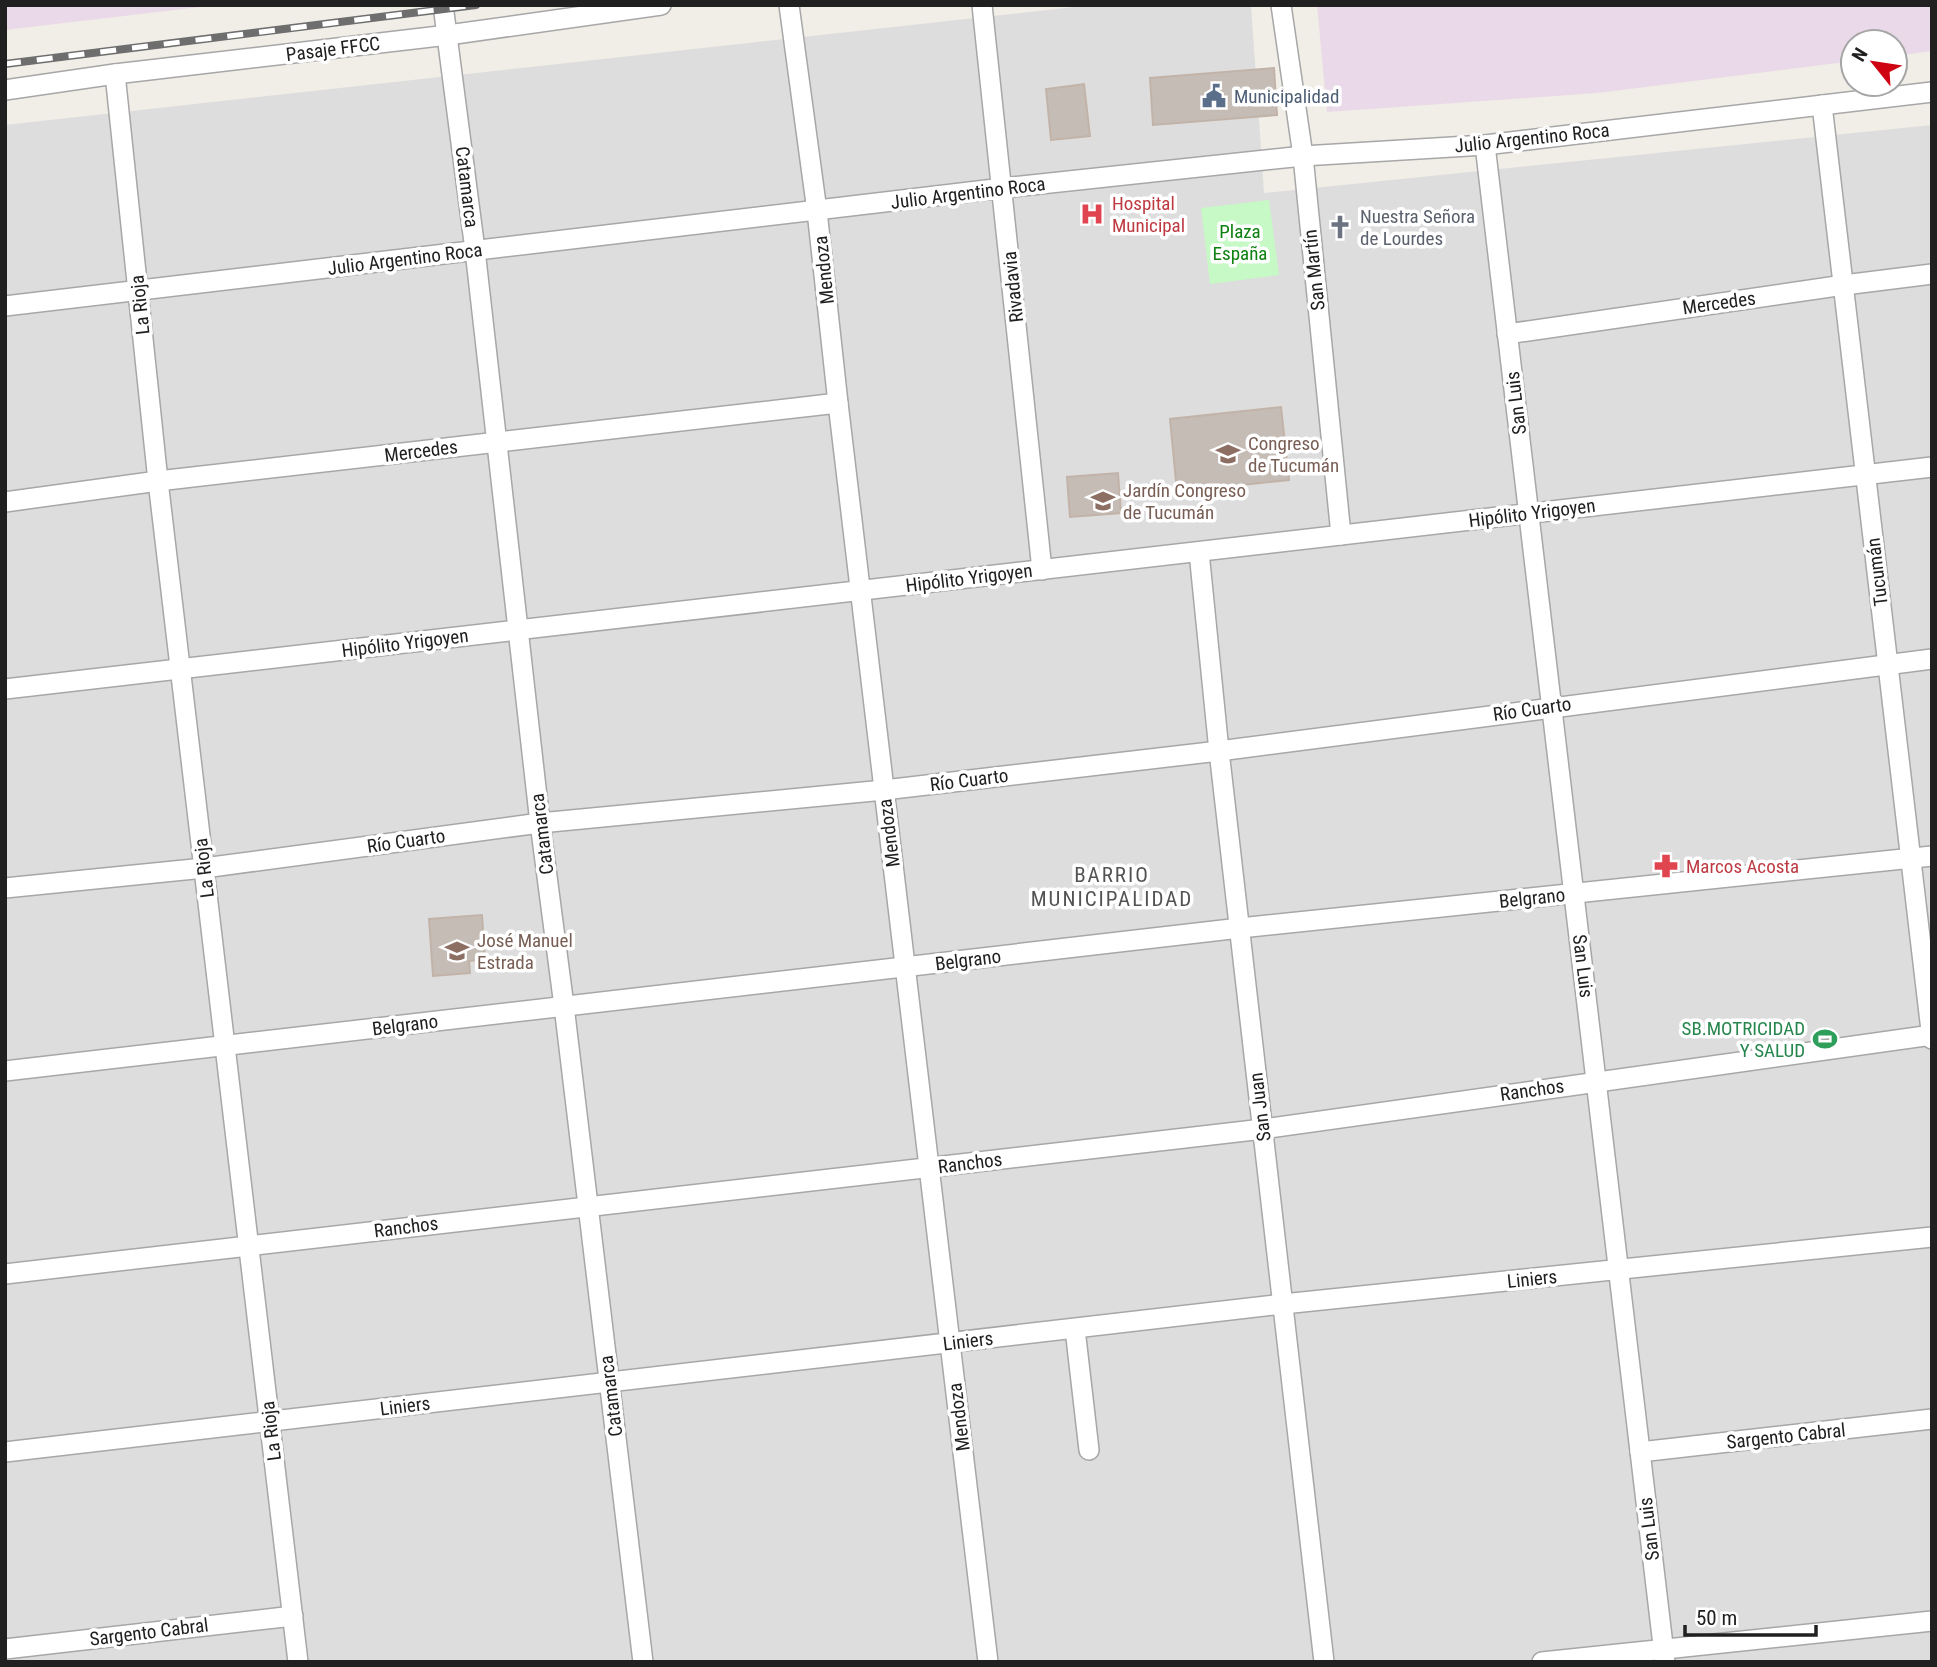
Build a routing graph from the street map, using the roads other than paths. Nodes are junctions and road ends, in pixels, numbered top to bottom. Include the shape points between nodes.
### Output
1 (443, 5) edge
2 (661, 5) edge
3 (789, 5) edge
4 (982, 5) edge
5 (1281, 5) edge
6 (448, 35) junction
7 (115, 75) junction
8 (5, 90) edge
9 (1932, 92) edge
10 (1822, 105) junction
11 (1485, 145) junction
12 (1303, 156) junction
13 (1003, 188) junction
14 (817, 211) junction
15 (475, 250) junction
16 (1932, 274) edge
17 (1844, 285) junction
18 (139, 291) junction
19 (5, 306) edge
20 (1507, 334) junction
21 (838, 403) junction
22 (498, 442) junction
23 (1932, 467) edge
24 (1866, 474) junction
25 (158, 481) junction
26 (5, 502) edge
27 (1528, 513) junction
28 (1341, 535) junction
29 (1199, 552) junction
30 (1042, 570) junction
31 (860, 591) junction
32 (520, 629) junction
33 (1932, 659) edge
34 (1888, 664) junction
35 (180, 669) junction
36 (5, 689) edge
37 (1552, 706) junction
38 (1219, 751) junction
39 (884, 790) junction
40 (540, 823) junction
41 (1932, 856) edge
42 (1911, 858) junction
43 (204, 868) junction
44 (5, 888) edge
45 (1573, 894) junction
46 (1240, 928) junction
47 (905, 967) junction
48 (564, 1006) junction
49 (1932, 1036) edge
50 (225, 1045) junction
51 (5, 1071) edge
52 (1597, 1080) junction
53 (1263, 1129) junction
54 (929, 1167) junction
55 (588, 1206) junction
56 (1932, 1237) edge
57 (249, 1246) junction
58 (1618, 1270) junction
59 (5, 1274) edge
60 (1283, 1304) junction
61 (1075, 1329) junction
62 (950, 1343) junction
63 (609, 1382) junction
64 (1932, 1419) edge
65 (270, 1421) junction
66 (1089, 1450) dead end
67 (5, 1452) edge
68 (1640, 1452) junction
69 (293, 1616) junction
70 (1932, 1621) edge
71 (5, 1649) edge
72 (1664, 1655) edge
73 (298, 1662) edge
74 (643, 1662) edge
75 (988, 1662) edge
76 (1324, 1662) edge
77 (1542, 1662) edge

1 - 6 street, Catamarca
2 - 6 street, Pasaje FFCC
3 - 14 street, Mendoza
4 - 13 street, Rivadavia
5 - 12 street, San Martín
6 - 7 street, Pasaje FFCC
6 - 15 street, Catamarca
7 - 8 street, Pasaje FFCC
7 - 18 street, La Rioja
9 - 10 street, Julio Argentino Roca
10 - 11 street, Julio Argentino Roca
10 - 17 street, Tucumán
11 - 12 street, Julio Argentino Roca
11 - 20 street, San Luis
12 - 13 street, Julio Argentino Roca
12 - 28 street, San Martín
13 - 14 street, Julio Argentino Roca
13 - 30 street, Rivadavia
14 - 15 street, Julio Argentino Roca
14 - 21 street, Mendoza
15 - 18 street, Julio Argentino Roca
15 - 22 street, Catamarca
16 - 17 street, Mercedes
17 - 20 street, Mercedes
17 - 24 street, Tucumán
18 - 19 street, Julio Argentino Roca
18 - 25 street, La Rioja
20 - 27 street, San Luis
21 - 22 street, Mercedes
21 - 31 street, Mendoza
22 - 25 street, Mercedes
22 - 32 street, Catamarca
23 - 24 street, Hipólito Yrigoyen
24 - 27 street, Hipólito Yrigoyen
24 - 34 street, Tucumán
25 - 26 street, Mercedes
25 - 35 street, La Rioja
27 - 28 street, Hipólito Yrigoyen
27 - 37 street, San Luis
28 - 29 street, Hipólito Yrigoyen
29 - 30 street, Hipólito Yrigoyen
29 - 38 street, San Juan
30 - 31 street, Hipólito Yrigoyen
31 - 32 street, Hipólito Yrigoyen
31 - 39 street, Mendoza
32 - 35 street, Hipólito Yrigoyen
32 - 40 street, Catamarca
33 - 34 street, Río Cuarto
34 - 37 street, Río Cuarto
34 - 42 street, Tucumán
35 - 36 street, Hipólito Yrigoyen
35 - 43 street, La Rioja
37 - 38 street, Río Cuarto
37 - 45 street, San Luis
38 - 39 street, Río Cuarto
38 - 46 street, San Juan
39 - 40 street, Río Cuarto
39 - 47 street, Mendoza
40 - 43 street, Río Cuarto
40 - 48 street, Catamarca
41 - 42 street, Belgrano
42 - 45 street, Belgrano
42 - 49 street, Tucumán
43 - 44 street, Río Cuarto
43 - 50 street, La Rioja
45 - 46 street, Belgrano
45 - 52 street, San Luis
46 - 47 street, Belgrano
46 - 53 street, San Juan
47 - 48 street, Belgrano
47 - 54 street, Mendoza
48 - 50 street, Belgrano
48 - 55 street, Catamarca
49 - 52 street, Ranchos
50 - 51 street, Belgrano
50 - 57 street, La Rioja
52 - 53 street, Ranchos
52 - 58 street, San Luis
53 - 54 street, Ranchos
53 - 60 street, San Juan
54 - 55 street, Ranchos
54 - 62 street, Mendoza
55 - 57 street, Ranchos
55 - 63 street, Catamarca
56 - 58 street, Liniers
57 - 59 street, Ranchos
57 - 65 street, La Rioja
58 - 60 street, Liniers
58 - 68 street, San Luis
60 - 61 street, Liniers
60 - 76 street, San Juan
61 - 62 street, Liniers
61 - 66 street
62 - 63 street, Liniers
62 - 75 street, Mendoza
63 - 65 street, Liniers
63 - 74 street, Catamarca
64 - 68 street, Sargento Cabral
65 - 67 street, Liniers
65 - 69 street, La Rioja
68 - 72 street, San Luis
69 - 71 street, Sargento Cabral
69 - 73 street, La Rioja
70 - 72 street
72 - 77 street

